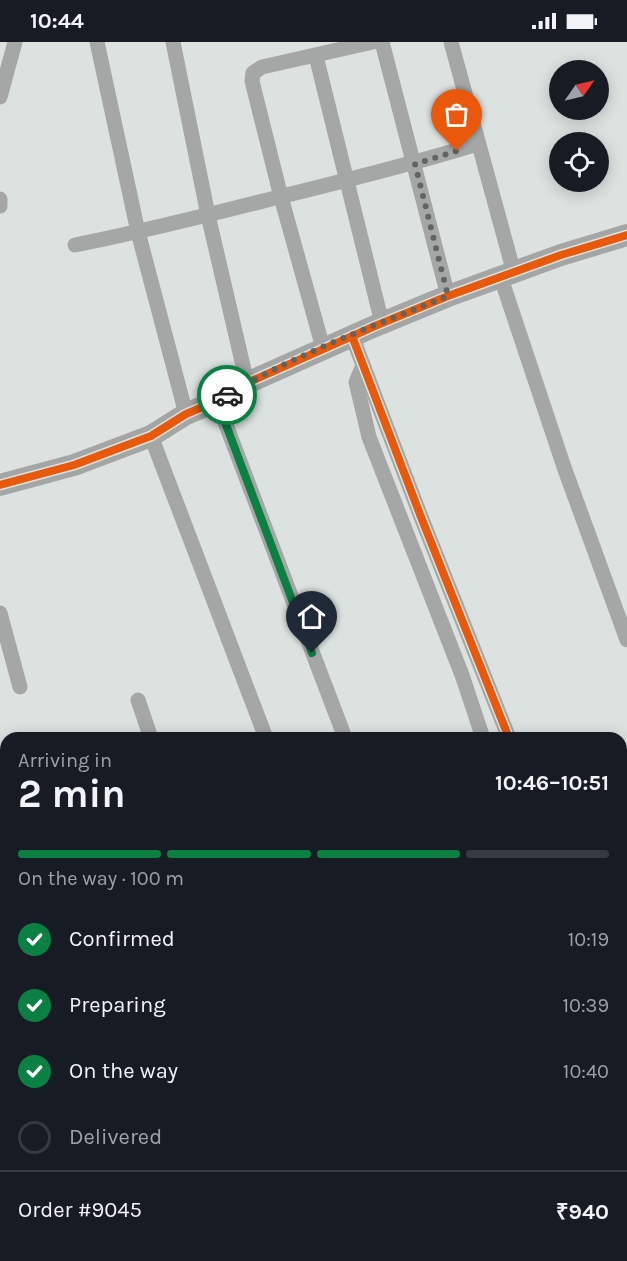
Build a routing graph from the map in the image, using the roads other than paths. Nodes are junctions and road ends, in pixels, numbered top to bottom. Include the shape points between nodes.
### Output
1 (15, 42) edge
2 (97, 42) edge
3 (173, 42) edge
4 (373, 42) edge
5 (382, 42) edge
6 (451, 42) edge
7 (316, 56) junction
8 (2, 80) edge
9 (0, 97) edge
10 (477, 144) junction
11 (415, 164) junction
12 (347, 182) junction
13 (281, 196) junction
14 (0, 199) edge
15 (0, 206) edge
16 (208, 215) junction
17 (138, 232) junction
18 (627, 235) edge
19 (75, 245) dead end
20 (507, 276) junction
21 (448, 296) junction
22 (382, 323) junction
23 (352, 336) junction
24 (323, 348) junction
25 (363, 365) junction
26 (247, 382) junction
27 (217, 401) junction
28 (186, 414) junction
29 (151, 436) junction
30 (0, 486) edge
31 (0, 613) edge
32 (460, 614) junction
33 (441, 621) junction
34 (627, 640) edge
35 (20, 687) dead end
36 (138, 700) dead end
37 (149, 732) edge
38 (264, 732) edge
39 (343, 732) edge
40 (481, 732) edge
41 (507, 732) edge

1 - 8 street
2 - 17 street
3 - 16 street
4 - 7 street
5 - 11 street
6 - 10 street
7 - 12 street
7 - 13 street via 262,67 253,73
8 - 9 street
10 - 11 street
10 - 20 street
11 - 12 street
11 - 21 street
12 - 13 street
12 - 22 street
13 - 16 street
13 - 24 street
14 - 15 street
16 - 17 street
16 - 26 street
17 - 19 street
17 - 28 street
18 - 20 street
20 - 21 street
20 - 34 street via 564,467
21 - 22 street
22 - 23 street
23 - 24 street
23 - 25 street
24 - 26 street
25 - 32 street
25 - 33 street via 356,382 369,437
26 - 27 street
27 - 28 street
27 - 39 street
28 - 29 street
29 - 30 street via 74,465
29 - 38 street
31 - 35 street
32 - 33 street
32 - 41 street
33 - 40 street
36 - 37 street

